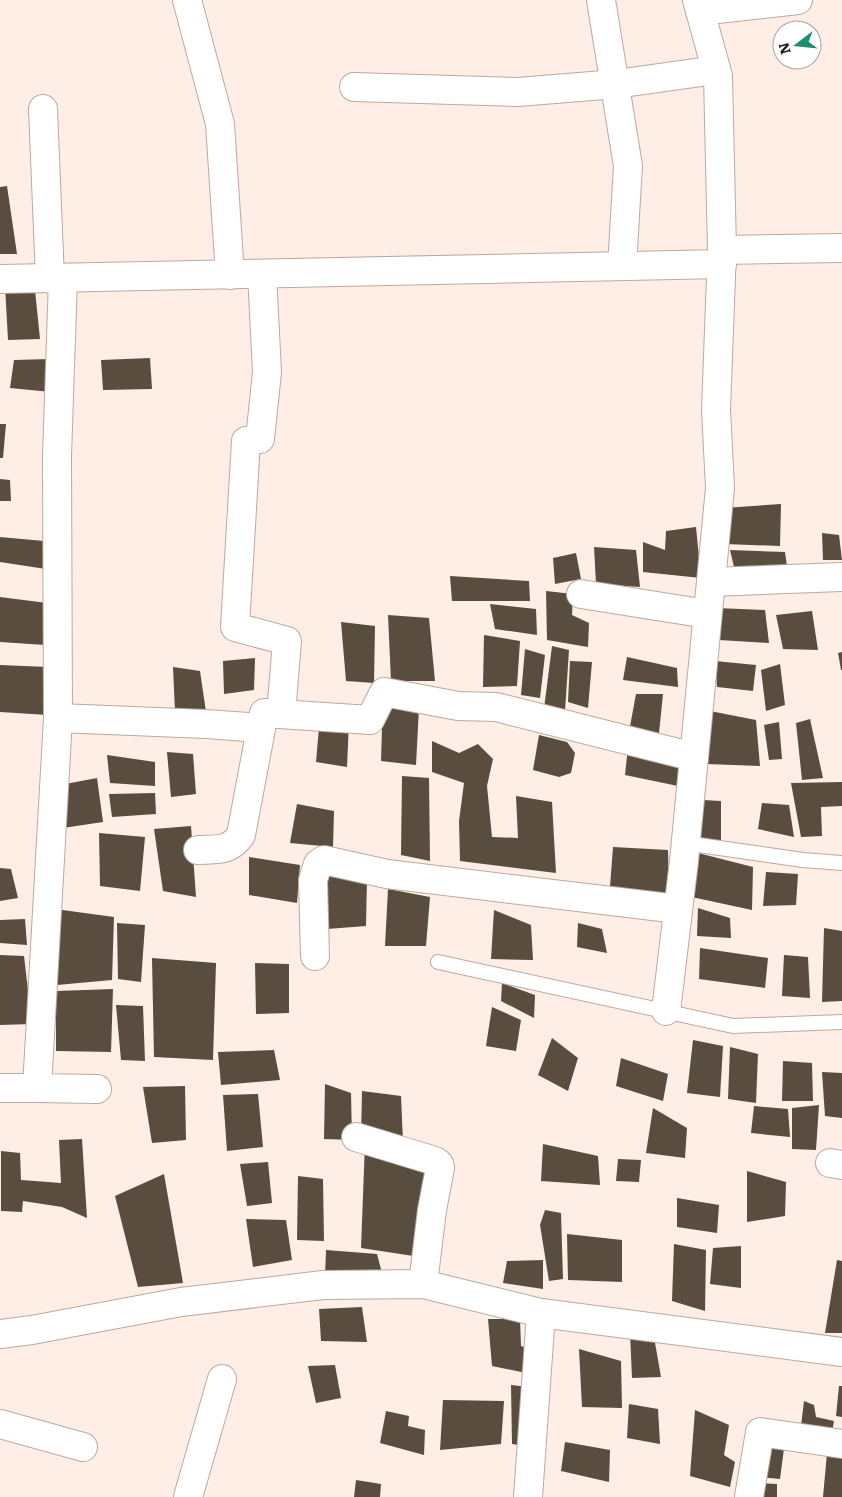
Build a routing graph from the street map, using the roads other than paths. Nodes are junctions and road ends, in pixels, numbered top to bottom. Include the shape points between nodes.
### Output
1 (187, 0) edge
2 (601, 0) edge
3 (798, 0) edge
4 (699, 6) edge
5 (716, 70) junction
6 (616, 84) junction
7 (354, 87) dead end
8 (43, 109) dead end
9 (842, 248) edge
10 (722, 257) junction
11 (622, 266) junction
12 (262, 274) junction
13 (230, 275) junction
14 (0, 279) edge
15 (57, 279) junction
16 (842, 577) edge
17 (710, 582) junction
18 (581, 594) dead end
19 (707, 614) junction
20 (58, 718) junction
21 (271, 721) junction
22 (694, 757) junction
23 (685, 843) junction
24 (198, 850) dead end
25 (842, 862) edge
26 (678, 910) junction
27 (315, 956) dead end
28 (438, 962) dead end
29 (666, 1011) junction
30 (842, 1022) edge
31 (0, 1088) edge
32 (37, 1088) junction
33 (98, 1090) dead end
34 (356, 1137) dead end
35 (423, 1284) junction
36 (540, 1313) junction
37 (0, 1334) edge
38 (842, 1352) edge
39 (222, 1380) dead end
40 (0, 1424) edge
41 (842, 1444) edge
42 (83, 1447) dead end
43 (188, 1497) edge
44 (528, 1497) edge
45 (749, 1497) edge

1 - 13 street via 220,124
2 - 6 street
3 - 4 street
4 - 5 street
5 - 6 street
5 - 10 street
6 - 7 street via 518,92
6 - 11 street via 628,166
8 - 15 street
9 - 10 street
10 - 11 street
10 - 17 street via 716,410 720,488
11 - 12 street
12 - 13 street
12 - 21 street via 267,372 260,439 246,441 235,628 287,641
13 - 15 street
14 - 15 street
15 - 20 street
16 - 17 street
17 - 19 street
18 - 19 street
19 - 22 street
20 - 21 street via 206,724
20 - 32 street
21 - 22 street via 370,720 384,692 458,706 496,707
21 - 24 street via 241,835 232,846
22 - 23 street
23 - 25 lane via 803,860
23 - 26 street
26 - 27 street via 387,874 324,860 318,864 313,880
26 - 29 street
28 - 29 lane
29 - 30 lane via 733,1026
31 - 32 street
32 - 33 street
34 - 35 street via 439,1164
35 - 36 street
35 - 37 street via 323,1285 181,1302
36 - 38 street
36 - 44 street
39 - 43 street
40 - 42 street
41 - 45 street via 760,1432

